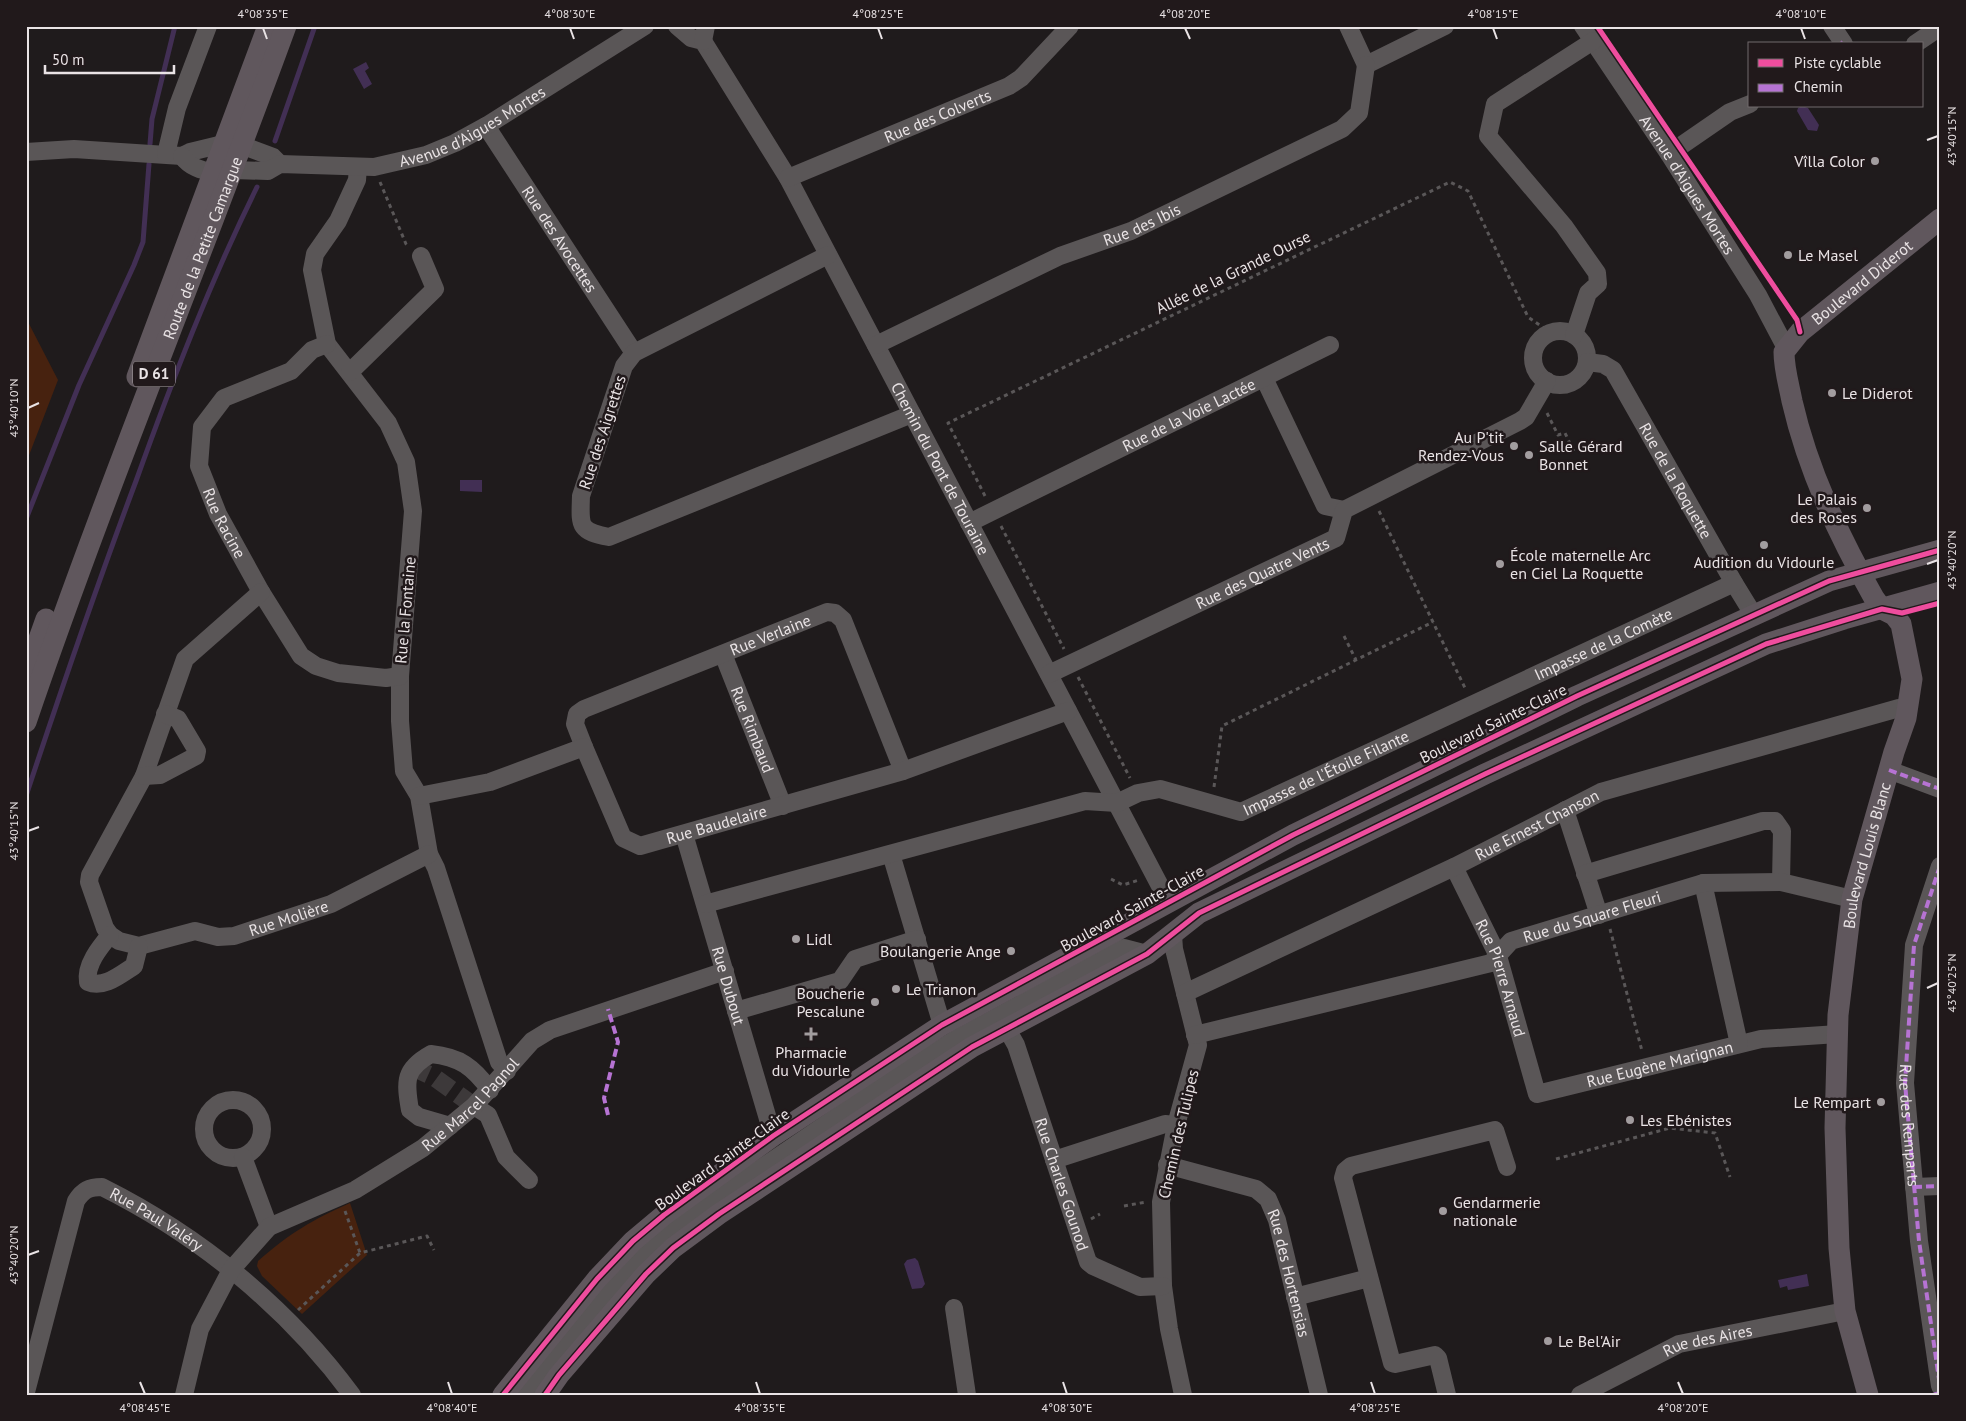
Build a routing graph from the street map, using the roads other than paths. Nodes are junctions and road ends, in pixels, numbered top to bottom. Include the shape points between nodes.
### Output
1 (208, 26) edge
2 (268, 26) edge
3 (286, 26) edge
4 (645, 26) edge
5 (677, 26) edge
6 (1070, 26) edge
7 (1348, 26) edge
8 (1445, 26) edge
9 (1582, 26) edge
10 (1832, 26) edge
11 (1940, 27) edge
12 (705, 33) edge
13 (1593, 41) junction
14 (1843, 42) edge
15 (1919, 42) edge
16 (1366, 65) junction
17 (1748, 105) edge
18 (486, 126) junction
19 (232, 145) junction
20 (26, 152) edge
21 (1669, 154) junction
22 (174, 155) junction
23 (280, 164) junction
24 (366, 167) junction
25 (224, 171) junction
26 (788, 178) junction
27 (1940, 219) edge
28 (828, 254) junction
29 (421, 256) road end
30 (1574, 335) junction
31 (327, 344) junction
32 (876, 345) junction
33 (1330, 345) dead end
34 (1786, 348) junction
35 (634, 352) junction
36 (1587, 362) junction
37 (350, 372) junction
38 (1264, 378) junction
39 (1546, 381) junction
40 (912, 414) junction
41 (1344, 510) junction
42 (969, 523) junction
43 (1940, 550) edge
44 (1859, 571) junction
45 (1734, 583) junction
46 (261, 592) junction
47 (1940, 592) edge
48 (1882, 609) junction
49 (1753, 614) junction
50 (1766, 644) junction
51 (723, 654) junction
52 (1049, 674) junction
53 (26, 675) edge
54 (400, 676) junction
55 (1473, 704) joint
56 (1908, 710) junction
57 (1068, 711) junction
58 (165, 714) junction
59 (26, 722) edge
60 (584, 746) junction
61 (1889, 770) junction
62 (904, 771) junction
63 (144, 776) junction
64 (1940, 789) edge
65 (419, 796) junction
66 (1117, 803) junction
67 (783, 806) junction
68 (1565, 810) junction
69 (684, 834) junction
70 (429, 854) junction
71 (891, 854) junction
72 (1940, 866) edge
73 (1454, 867) junction
74 (1585, 874) junction
75 (1782, 882) junction
76 (1703, 884) junction
77 (1188, 891) junction
78 (1852, 899) junction
79 (1169, 903) junction
80 (705, 904) junction
81 (1199, 913) junction
82 (1602, 914) junction
83 (110, 935) junction
84 (1174, 935) junction
85 (917, 939) junction
86 (139, 946) junction
87 (1147, 954) junction
88 (1498, 956) junction
89 (725, 971) junction
90 (1185, 993) junction
91 (736, 1011) junction
92 (942, 1025) junction
93 (1007, 1029) junction
94 (1838, 1034) junction
95 (1195, 1035) junction
96 (1739, 1044) junction
97 (507, 1071) junction
98 (490, 1090) junction
99 (1537, 1094) joint
100 (474, 1106) junction
101 (1176, 1125) junction
102 (450, 1126) junction
103 (774, 1136) junction
104 (243, 1157) dead end
105 (1054, 1160) junction
106 (1168, 1165) junction
107 (1507, 1167) dead end
108 (529, 1180) dead end
109 (1940, 1186) edge
110 (1914, 1187) junction
111 (269, 1228) junction
112 (232, 1270) junction
113 (1369, 1278) junction
114 (1163, 1286) junction
115 (1295, 1297) junction
116 (954, 1308) dead end
117 (1845, 1311) junction
118 (1940, 1386) edge
119 (1610, 1388) edge
120 (26, 1392) edge
121 (1940, 1394) edge
122 (184, 1395) edge
123 (352, 1395) edge
124 (503, 1395) edge
125 (525, 1395) edge
126 (545, 1395) edge
127 (967, 1395) edge
128 (1183, 1395) edge
129 (1319, 1395) edge
130 (1447, 1395) edge
131 (1580, 1395) edge
132 (1868, 1395) edge
133 (1933, 1395) edge

1 - 22 street via 177,108
2 - 19 main road, Route de la Petite Camargue / D 61
3 - 19 main road, Route de la Petite Camargue / D 61
4 - 18 street, Avenue d'Aigues Mortes
5 - 12 street, Chemin du Pont de Touraine via 691,38
6 - 26 street, Rue des Colverts via 1021,78 1009,86
7 - 16 street
8 - 16 street
9 - 13 street, Avenue d'Aigues Mortes
10 - 14 street
11 - 15 street
12 - 26 street, Chemin du Pont de Touraine
13 - 21 street, Avenue d'Aigues Mortes
13 - 30 street via 1495,104 1488,136 1564,226 1598,273 1598,284 1588,293
16 - 32 street, Rue des Ibis via 1358,113 1342,129 1131,231 1060,256
17 - 21 street via 1730,112
18 - 24 street, Avenue d'Aigues Mortes via 426,155
18 - 35 street, Rue des Avocettes
19 - 22 street
19 - 23 street, Avenue d'Aigues Mortes via 273,157
19 - 25 main road, Route de la Petite Camargue / D 61
20 - 22 street via 74,149
21 - 34 street, Avenue d'Aigues Mortes via 1758,295
22 - 25 street, Avenue d'Aigues Mortes via 208,172
23 - 24 street, Avenue d'Aigues Mortes
23 - 25 street, Avenue d'Aigues Mortes via 268,171
24 - 31 street, Rue la Fontaine via 338,220 315,254 312,270
25 - 53 main road, Route de la Petite Camargue / D 61
25 - 59 main road, Route de la Petite Camargue / D 61
26 - 28 street, Chemin du Pont de Touraine
27 - 34 main road, Boulevard Diderot via 1800,332
28 - 32 street, Chemin du Pont de Touraine
28 - 35 street
29 - 37 street via 435,289
30 - 36 street via 1585,346
30 - 39 street via 1552,333 1540,341 1534,354 1536,370
31 - 37 street, Rue la Fontaine
31 - 46 street, Rue Racine via 312,350 291,371 224,398 202,427 199,466 218,514
32 - 40 street, Chemin du Pont de Touraine
33 - 38 street
34 - 44 main road, Boulevard Louis Blanc via 1784,360 1802,442 1822,496
35 - 40 street, Rue des Aigrettes via 624,366 581,496 580,518 590,534 609,537
36 - 39 street via 1575,380 1561,385
36 - 45 street, Rue de la Roquette via 1603,364 1612,370
37 - 54 street, Rue la Fontaine via 388,423 406,462 413,511
38 - 41 street, Rue de la Voie Lactée via 1325,506
38 - 42 street, Rue de la Voie Lactée
39 - 41 street via 1532,408 1520,421
40 - 42 street, Chemin du Pont de Touraine
41 - 52 street, Rue des Quatre Vents via 1336,538
42 - 52 street, Chemin du Pont de Touraine
43 - 44 main road, Boulevard Sainte-Claire
44 - 48 main road, Boulevard Louis Blanc
44 - 49 main road, Boulevard Sainte-Claire
45 - 49 street, Rue de la Roquette
45 - 55 street, Impasse de la Comète
46 - 54 street, Rue Racine via 301,656 316,666 338,673 386,678
46 - 58 street via 185,659
47 - 48 main road
48 - 50 main road
48 - 56 main road, Boulevard Louis Blanc via 1894,614 1901,624 1912,679
49 - 50 main road
49 - 77 main road, Boulevard Sainte-Claire via 1302,830
50 - 81 main road via 1485,774
51 - 60 street, Rue Verlaine via 584,709 577,714 576,724
51 - 62 street, Rue Verlaine via 827,612 835,613 843,620
51 - 67 street, Rue Rimbaud
52 - 57 street, Chemin du Pont de Touraine
54 - 65 street, Rue la Fontaine via 404,771
55 - 66 street, Impasse de l'Étoile Filante via 1241,812 1160,789 1138,793
56 - 61 main road, Boulevard Louis Blanc
56 - 68 street, Rue Ernest Chanson via 1899,708 1601,792
57 - 62 street, Rue Baudelaire
57 - 66 street, Chemin du Pont de Touraine
58 - 63 street
58 - 63 street via 178,718 197,752 196,756 160,775
60 - 65 street via 490,782
60 - 69 street, Rue Baudelaire via 623,838 640,846
61 - 64 street
61 - 78 main road, Boulevard Louis Blanc
62 - 67 street, Rue Baudelaire
63 - 83 street via 90,875 89,882
65 - 70 street, Rue la Fontaine
66 - 71 street via 1085,801
66 - 79 street, Chemin du Pont de Touraine
67 - 69 street, Rue Baudelaire
68 - 73 street, Rue Ernest Chanson
68 - 74 street
69 - 80 street, Rue Dubout
70 - 86 street, Rue Molière via 331,904 234,936 218,937 194,931
70 - 97 street, Rue la Fontaine via 499,1062
71 - 80 street
71 - 85 street
72 - 110 street, Rue des Remparts via 1914,945 1905,1084
73 - 88 street, Rue Pierre Arnaud
73 - 90 street, Rue Ernest Chanson
74 - 75 street via 1763,821 1774,821 1782,831
74 - 82 street
75 - 76 street, Rue du Square Fleuri
75 - 78 street, Rue du Square Fleuri
76 - 82 street, Rue du Square Fleuri
76 - 96 street, Rue Eugène Marignan
77 - 79 main road, Boulevard Sainte-Claire
77 - 81 main road, Boulevard Sainte-Claire
78 - 94 main road, Boulevard Louis Blanc
79 - 84 main road, Boulevard Sainte-Claire
79 - 92 main road, Boulevard Sainte-Claire
80 - 89 street, Rue Dubout
81 - 84 main road
82 - 88 street, Rue du Square Fleuri via 1511,941
83 - 86 street
83 - 86 street via 98,949 87,975 88,982 95,985 103,984 134,966
84 - 87 main road
84 - 90 street, Chemin des Tulipes
85 - 91 street via 855,960 840,981
85 - 92 street
87 - 93 main road
87 - 125 street via 1124,948 956,1038 673,1228 634,1266 550,1361
88 - 95 street, Rue du Square Fleuri via 1491,963
88 - 99 street, Rue Pierre Arnaud
89 - 91 street, Rue Dubout
89 - 97 street, Rue Marcel Pagnol via 550,1030 532,1041
90 - 95 street, Chemin des Tulipes
91 - 103 street, Rue Dubout
92 - 103 main road, Boulevard Sainte-Claire
93 - 105 street, Rue Charles Gounod via 1016,1045
93 - 126 main road via 972,1047 719,1214 673,1248 646,1274
94 - 96 street via 1760,1039
94 - 117 main road, Boulevard Louis Blanc via 1835,1128 1839,1248
95 - 101 street, Chemin des Tulipes via 1198,1045
96 - 99 street, Rue Eugène Marignan
97 - 98 street, Rue Marcel Pagnol
98 - 100 street, Rue Marcel Pagnol
98 - 102 street via 476,1071 448,1056 431,1054 412,1067 406,1085 410,1110
100 - 102 street, Rue Marcel Pagnol
100 - 108 street via 488,1115 506,1157
101 - 105 street via 1165,1124
101 - 106 street, Chemin des Tulipes
102 - 111 street, Rue Marcel Pagnol via 423,1148 340,1196
103 - 124 main road, Boulevard Sainte-Claire via 664,1214 633,1241
104 - 111 street
105 - 114 street, Rue Charles Gounod via 1088,1262 1140,1287
106 - 114 street, Chemin des Tulipes via 1161,1202
106 - 115 street, Rue des Hortensias via 1256,1189 1268,1199 1277,1220
107 - 113 street via 1495,1130 1351,1166 1343,1178
109 - 110 street
110 - 118 street, Rue des Remparts
111 - 112 street, Rue Marcel Pagnol
112 - 120 street, Rue Paul Valéry via 161,1220 114,1193 97,1187 81,1193 76,1201
112 - 122 street, Rue Marcel Pagnol via 200,1329
112 - 123 street, Rue Paul Valéry via 288,1319 324,1357
113 - 115 street
113 - 130 street via 1392,1363 1435,1356
114 - 128 street, Chemin des Tulipes
115 - 129 street, Rue des Hortensias
116 - 127 street
117 - 119 street, Rue des Aires via 1679,1344
117 - 132 main road, Boulevard Louis Blanc
119 - 131 street, Rue des Aires
121 - 133 street

